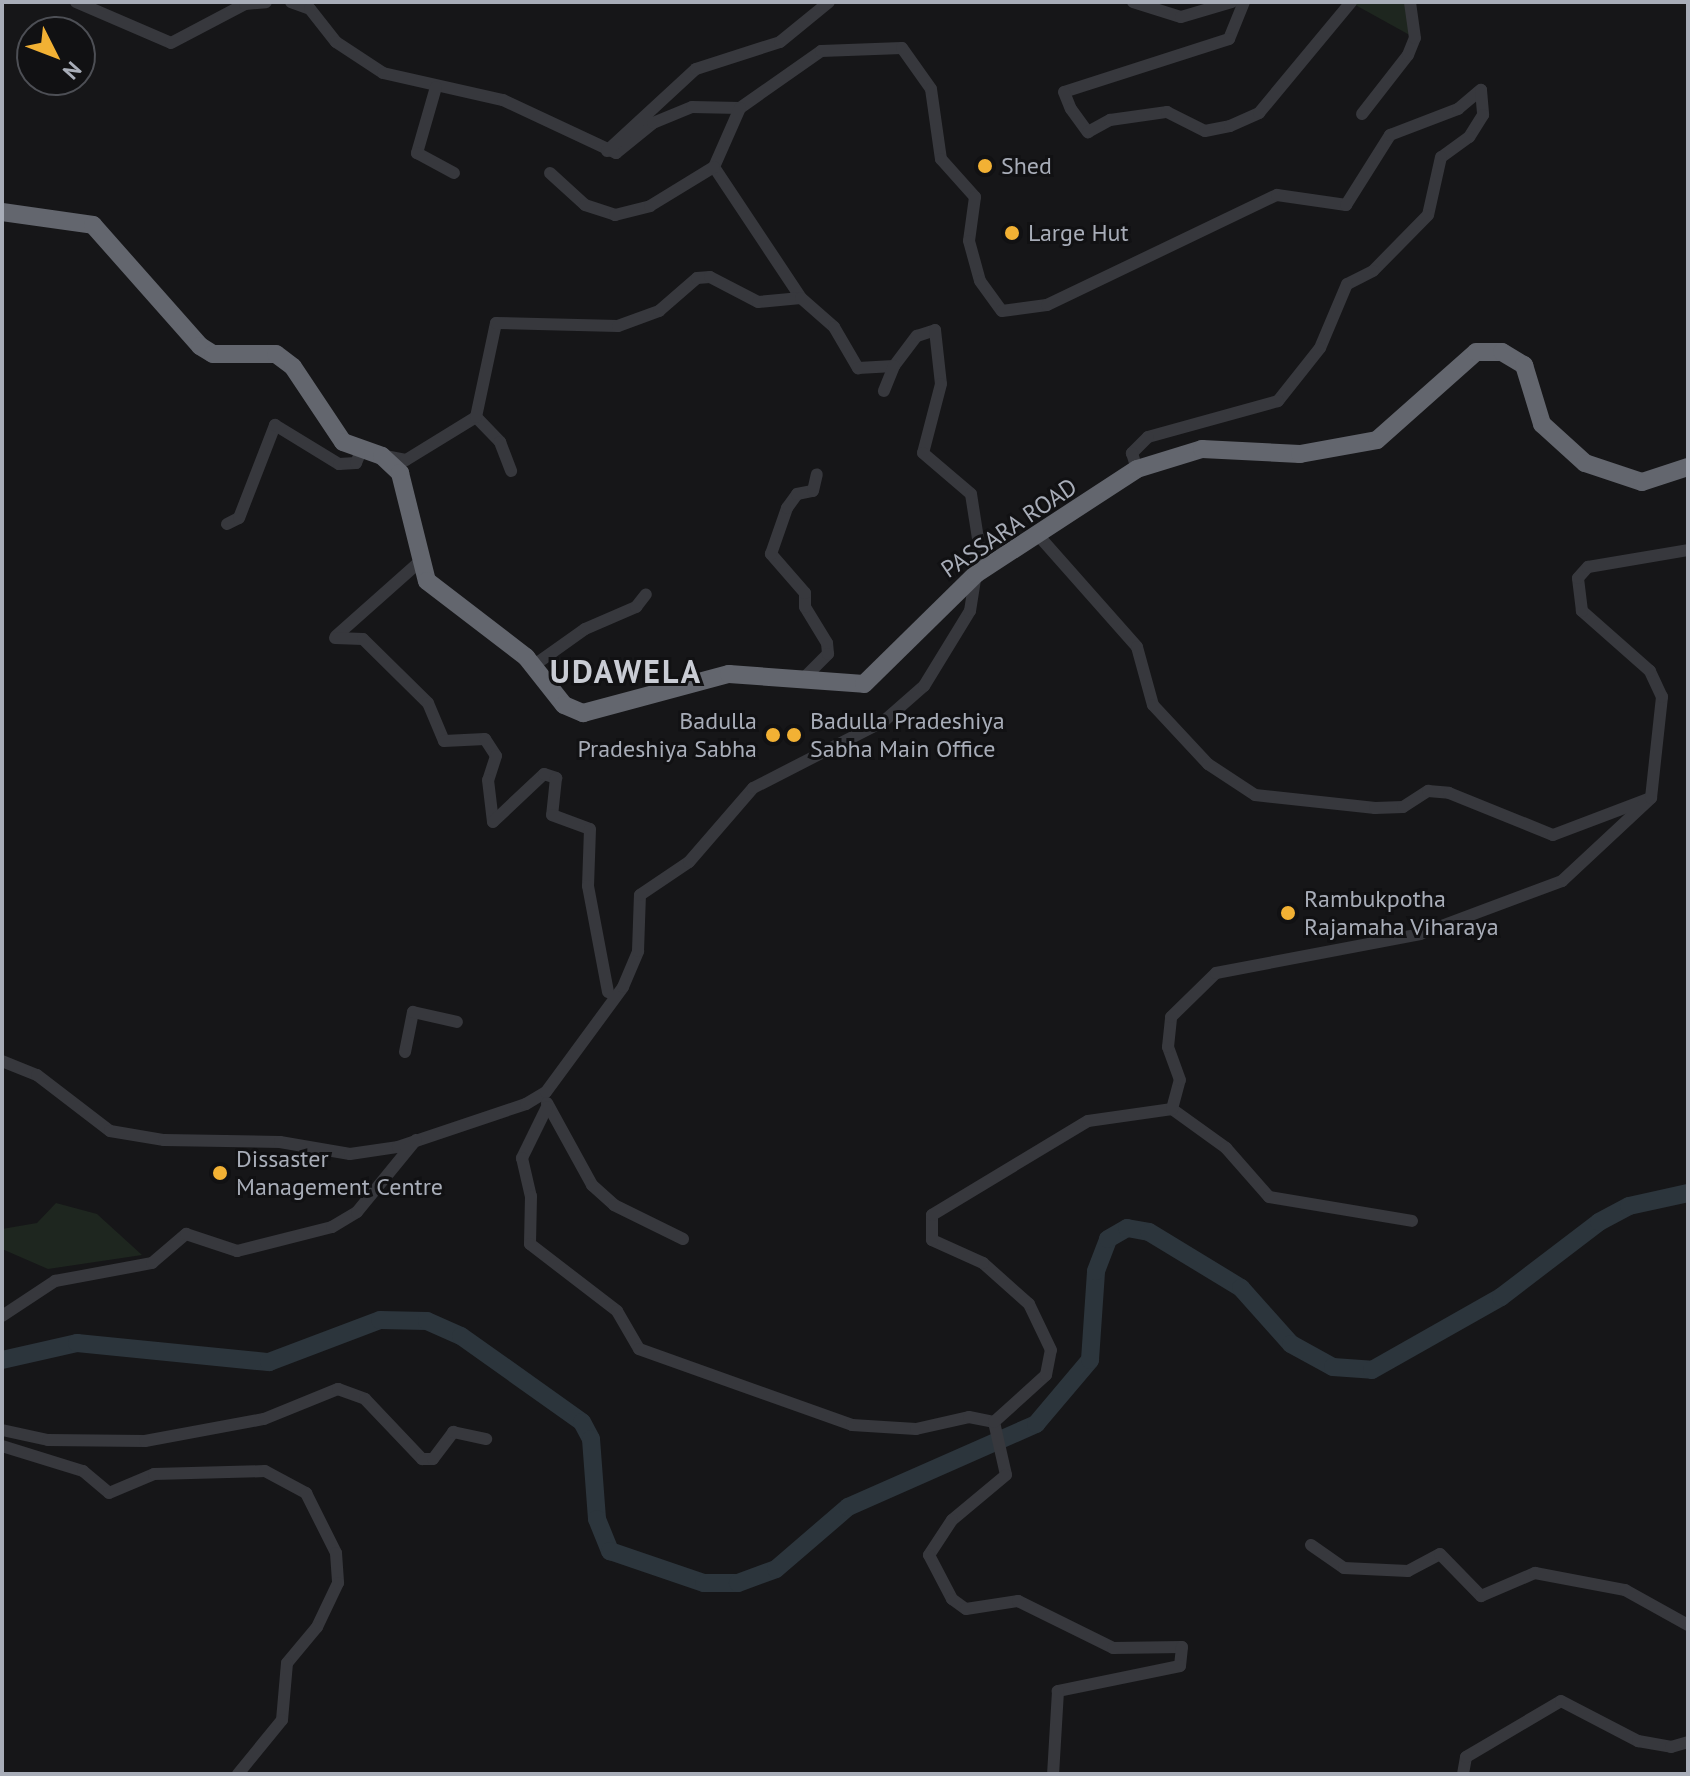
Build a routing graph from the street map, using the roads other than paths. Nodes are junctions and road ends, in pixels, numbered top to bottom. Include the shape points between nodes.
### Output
1 (76, 2) edge
2 (266, 2) edge
3 (291, 2) edge
4 (829, 2) edge
5 (1133, 2) edge
6 (1232, 2) edge
7 (1244, 2) edge
8 (1351, 2) edge
9 (1410, 2) edge
10 (436, 87) junction
11 (740, 108) junction
12 (1362, 114) dead end
13 (607, 151) junction
14 (714, 167) junction
15 (454, 173) dead end
16 (550, 173) dead end
17 (2, 212) edge
18 (801, 298) junction
19 (894, 366) junction
20 (884, 391) dead end
21 (476, 417) junction
22 (362, 449) junction
23 (382, 456) junction
24 (1688, 467) edge
25 (1137, 469) junction
26 (511, 471) dead end
27 (817, 474) dead end
28 (227, 524) dead end
29 (1038, 535) junction
30 (1688, 550) edge
31 (417, 564) junction
32 (979, 572) junction
33 (646, 594) dead end
34 (533, 666) junction
35 (799, 682) junction
36 (1651, 798) junction
37 (608, 992) dead end
38 (457, 1022) dead end
39 (405, 1052) dead end
40 (2, 1061) edge
41 (546, 1092) junction
42 (547, 1107) junction
43 (1172, 1109) junction
44 (418, 1138) junction
45 (1412, 1221) dead end
46 (683, 1239) dead end
47 (2, 1316) edge
48 (998, 1427) junction
49 (2, 1430) edge
50 (486, 1439) dead end
51 (2, 1446) edge
52 (1311, 1545) dead end
53 (1688, 1625) edge
54 (1688, 1742) edge
55 (238, 1774) edge
56 (1053, 1774) edge
57 (1463, 1774) edge

1 - 2 street via 171,43 245,4
3 - 10 street via 310,9 336,42 383,73
4 - 13 street via 780,42 696,69
5 - 6 street via 1181,17
7 - 8 street via 1229,39 1064,92 1071,109 1088,132 1110,120 1167,112 1205,131 1230,126 1259,113
9 - 12 street via 1415,38 1408,55
10 - 13 street via 503,100
10 - 15 street via 417,153
11 - 13 street via 692,107 653,123 622,150
11 - 14 street
11 - 25 street via 821,51 902,48 931,89 941,159 975,197 969,241 980,281 995,306 1014,311 1047,305 1277,195 1346,205 1390,135 1458,109 1481,90 1483,115 1437,163 1428,215 1373,271 1347,284 1320,348 1278,401 1148,437 1132,453
14 - 16 street via 650,206 615,215 585,205
14 - 18 street
17 - 22 highway via 93,225 190,338 213,354 276,354 293,367 343,442
18 - 19 street via 834,327 858,368
18 - 21 street via 758,302 710,277 697,278 659,311 618,326 496,323
19 - 20 street
19 - 32 street via 917,336 935,330 941,384 923,453 971,494
21 - 23 street via 406,460
21 - 26 street via 500,442
22 - 23 highway
22 - 28 street via 356,463 339,464 275,425 239,518
23 - 31 highway via 400,473
24 - 25 highway, PASSARA ROAD via 1642,482 1585,463 1550,437 1524,365 1488,350 1460,361 1377,440 1300,454 1202,449
25 - 29 highway, PASSARA ROAD
27 - 35 street via 813,491 797,494 787,508 771,554 805,593 805,607 827,643 828,654
29 - 32 highway, PASSARA ROAD
29 - 36 street via 1137,647 1153,705 1208,764 1255,795 1375,808 1403,807 1428,791 1449,793 1553,835
30 - 36 street via 1588,567 1575,594 1582,611 1650,671 1662,697
31 - 34 highway, PASSARA ROAD via 427,581
31 - 37 street via 335,638 363,639 428,703 444,741 485,739 496,756 488,780 493,822 544,774 556,778 552,815 590,829 588,886
32 - 35 highway, PASSARA ROAD via 931,611 873,680 853,686
32 - 41 street via 970,611 924,686 862,734 753,788 689,862 640,895 638,951 623,987
33 - 34 street via 636,607 585,629
34 - 35 highway, PASSARA ROAD via 564,705 583,713 729,674
36 - 43 street via 1541,893 1420,934 1343,953 1286,956 1201,981 1166,1033 1180,1080
38 - 39 street via 413,1012
40 - 44 street via 37,1075 110,1131 350,1154
41 - 42 street
41 - 44 street via 504,1115
42 - 46 street via 592,1185 614,1205
42 - 48 street via 522,1158 531,1196 530,1244 617,1311 639,1349 852,1425 916,1429 969,1417
43 - 45 street via 1226,1148 1269,1197
43 - 48 street via 1088,1121 932,1215 932,1240 983,1263 1029,1304 1051,1350 1046,1375
44 - 47 street via 357,1212 332,1227 246,1250 186,1234 152,1263 55,1281
48 - 56 street via 1007,1463 1004,1479 932,1545 933,1571 952,1599 966,1609 1018,1601 1113,1648 1175,1644 1185,1653 1180,1666 1137,1680 1061,1688
49 - 50 street via 48,1440 145,1441 264,1419 338,1389 365,1399 422,1459 433,1459 453,1432
51 - 55 street via 83,1471 109,1493 154,1474 265,1471 306,1493 336,1553 338,1583 317,1627 287,1663 282,1720
52 - 53 street via 1344,1568 1408,1571 1440,1554 1481,1596 1535,1573 1625,1590
54 - 57 street via 1671,1747 1638,1741 1561,1701 1466,1757

